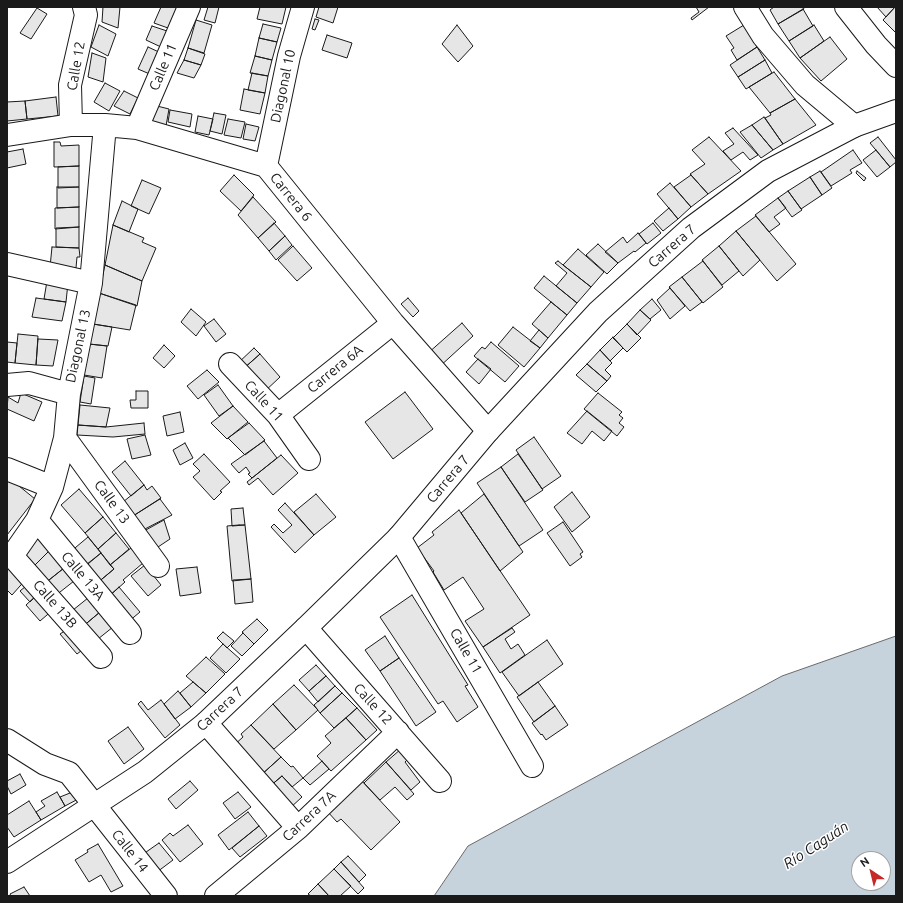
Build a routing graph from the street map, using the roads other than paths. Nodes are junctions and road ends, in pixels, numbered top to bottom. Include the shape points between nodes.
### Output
1 (84, 7) edge
2 (189, 7) edge
3 (303, 7) edge
4 (745, 7) edge
5 (846, 7) edge
6 (896, 66) edge
7 (896, 111) edge
8 (71, 125) junction
9 (105, 125) junction
10 (854, 126) junction
11 (137, 128) junction
12 (7, 135) edge
13 (266, 166) junction
14 (7, 264) edge
15 (91, 283) junction
16 (393, 323) junction
17 (230, 364) dead end
18 (7, 385) edge
19 (69, 394) junction
20 (278, 416) junction
21 (488, 431) junction
22 (65, 438) junction
23 (309, 459) dead end
24 (7, 469) edge
25 (52, 487) junction
26 (37, 520) junction
27 (399, 537) junction
28 (10, 554) edge
29 (158, 566) dead end
30 (306, 628) junction
31 (130, 633) dead end
32 (101, 657) dead end
33 (206, 723) junction
34 (398, 732) junction
35 (7, 740) edge
36 (532, 766) dead end
37 (440, 781) dead end
38 (94, 805) junction
39 (298, 828) junction
40 (7, 862) edge
41 (166, 896) edge
42 (216, 896) edge

1 - 8 street, Calle 12 via 86,14 70,85
2 - 11 street, Calle 11
3 - 13 street, Diagonal 10 via 289,56
4 - 10 street via 763,36 805,85
5 - 6 street
7 - 10 street, Carrera 7
8 - 9 street, Carrera 6
8 - 12 street, Carrera 6
9 - 11 street, Carrera 6
9 - 15 street, Diagonal 13
10 - 21 street, Carrera 7 via 768,171 691,228 598,312
11 - 13 street, Carrera 6
13 - 16 street, Carrera 6
14 - 15 street
15 - 19 street, Diagonal 13
16 - 20 street, Carrera 6A
16 - 21 street, Carrera 6
17 - 20 street, Calle 11
18 - 19 street via 29,383
19 - 22 street, Diagonal 13
20 - 23 street, Calle 11
21 - 27 street, Carrera 7
22 - 25 street, Diagonal 13
22 - 29 street, Calle 13
24 - 25 street
25 - 26 street, Diagonal 13
26 - 28 street, Diagonal 13
26 - 31 street, Calle 13A
27 - 30 street, Carrera 7
27 - 36 street, Calle 11
28 - 32 street, Calle 13B
30 - 33 street, Carrera 7
30 - 34 street, Calle 12
33 - 38 street, Carrera 7 via 145,772
33 - 39 street
34 - 37 street, Calle 12
34 - 39 street, Carrera 7A
35 - 38 street, Calle 14 via 45,764 69,773
38 - 40 street, Carrera 7
38 - 41 street, Calle 14
39 - 42 street, Carrera 7A

